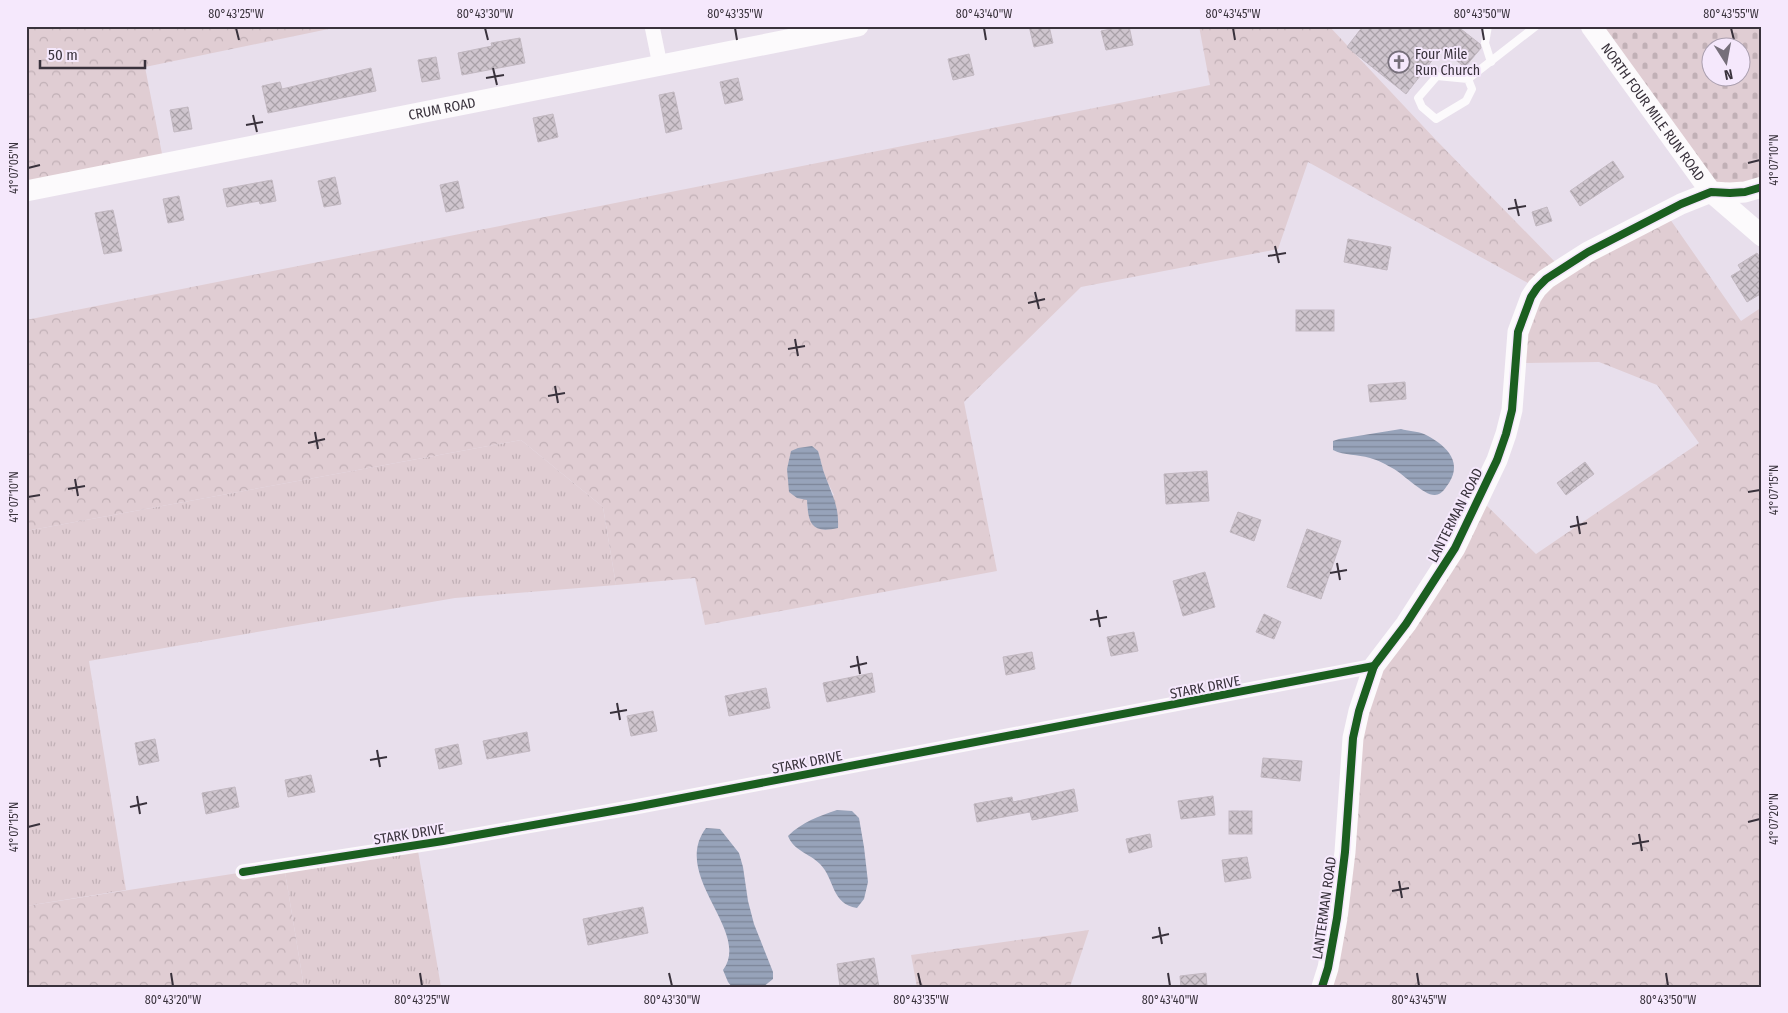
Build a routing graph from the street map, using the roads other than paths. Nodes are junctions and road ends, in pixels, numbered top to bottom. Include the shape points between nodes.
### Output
1 (652, 26) edge
2 (858, 26) edge
3 (1488, 26) edge
4 (1536, 26) edge
5 (1591, 26) edge
6 (1491, 62) junction
7 (660, 65) junction
8 (1468, 79) junction
9 (1762, 187) edge
10 (26, 191) edge
11 (1711, 192) junction
12 (1762, 236) edge
13 (1374, 666) junction
14 (243, 872) dead end
15 (1322, 987) edge

1 - 7 street
2 - 7 street, CRUM ROAD
3 - 6 lane via 1485,43
4 - 6 lane
5 - 11 street, NORTH FOUR MILE RUN ROAD
6 - 8 lane
7 - 10 street, CRUM ROAD
8 - 8 lane via 1437,76 1418,98 1422,107 1436,119 1466,101 1472,89
9 - 11 street, LANTERMAN ROAD via 1745,192
11 - 12 street, NORTH FOUR MILE RUN ROAD
11 - 13 street, LANTERMAN ROAD via 1588,252 1537,288 1518,332 1512,410 1497,460 1455,548 1406,624
13 - 14 street, STARK DRIVE via 635,807
13 - 15 street, LANTERMAN ROAD via 1354,738 1337,918

